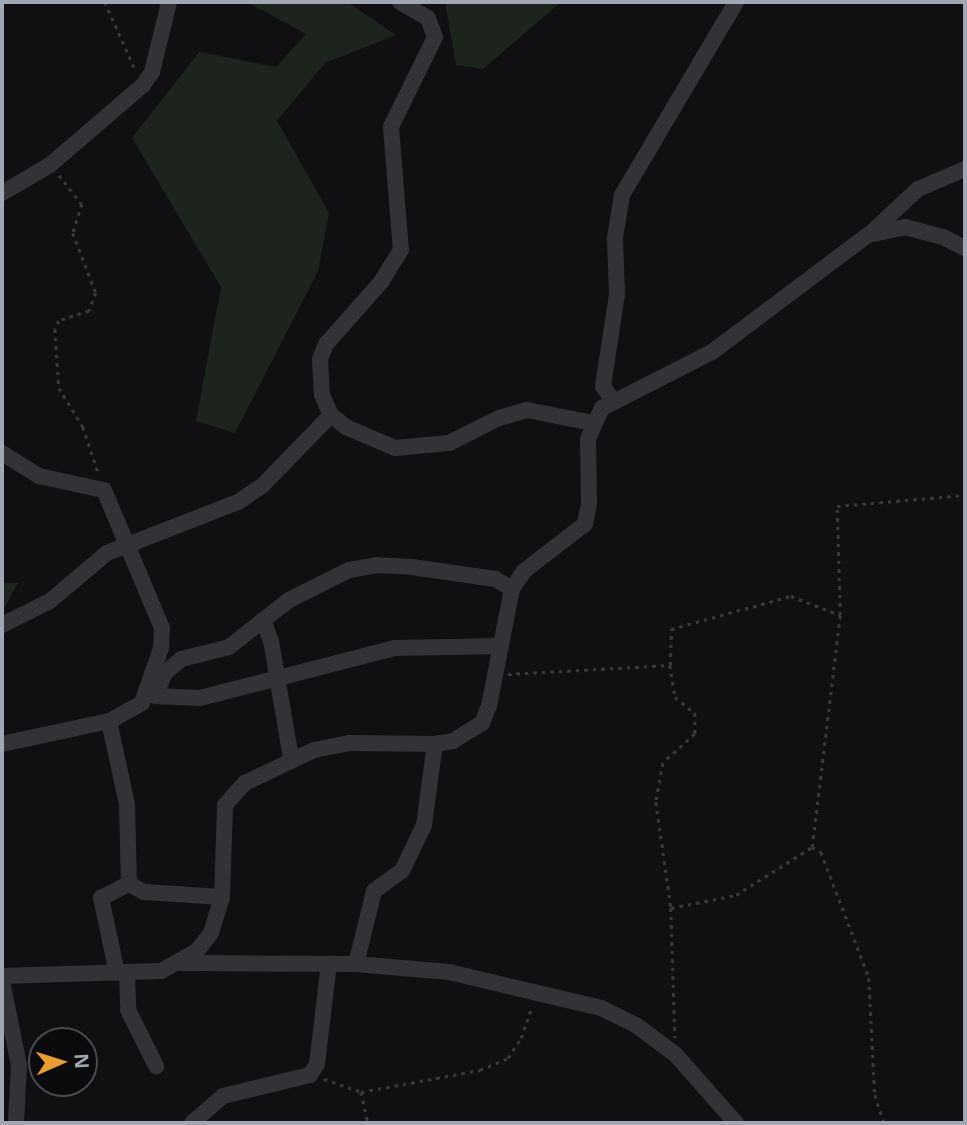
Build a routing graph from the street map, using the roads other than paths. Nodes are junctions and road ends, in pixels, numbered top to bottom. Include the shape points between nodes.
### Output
1 (169, 2) edge
2 (400, 2) edge
3 (736, 2) edge
4 (965, 169) edge
5 (2, 194) edge
6 (868, 235) junction
7 (965, 243) edge
8 (613, 401) junction
9 (331, 415) junction
10 (592, 423) junction
11 (2, 453) edge
12 (128, 544) junction
13 (512, 589) junction
14 (262, 621) junction
15 (2, 625) edge
16 (501, 646) junction
17 (278, 676) junction
18 (149, 699) junction
19 (109, 721) junction
20 (2, 744) edge
21 (435, 744) junction
22 (291, 758) junction
23 (129, 884) junction
24 (222, 897) junction
25 (180, 963) junction
26 (329, 964) junction
27 (356, 964) junction
28 (122, 973) junction
29 (2, 979) edge
30 (156, 1066) dead end
31 (16, 1123) edge
32 (192, 1123) edge
33 (736, 1123) edge

1 - 5 street via 152,72 143,85 50,165
2 - 9 street via 428,18 435,37 391,127 401,250 320,359 322,395
3 - 8 street via 622,195 615,238 617,295 603,386
4 - 6 street via 918,189
6 - 7 street via 905,227
6 - 8 street via 712,352
8 - 10 street
9 - 10 street via 375,443 412,449 449,443 499,418 527,410
9 - 12 street via 262,486 238,502
10 - 13 street via 585,524 524,571
11 - 12 street via 39,476 104,490
12 - 15 street via 107,553 50,601
12 - 18 street via 162,628
13 - 14 street via 495,579 376,565 349,570 289,600
13 - 16 street
14 - 17 street
14 - 18 street via 219,651 196,652 181,659 165,673
16 - 17 street via 395,648
16 - 21 street via 482,723 453,741
17 - 18 street via 201,698
17 - 22 street
18 - 19 street
19 - 20 street
19 - 23 street via 127,804
21 - 22 street via 350,743
21 - 27 street via 424,825 402,871 374,891
22 - 24 street via 246,783 225,806
23 - 24 street via 144,892
23 - 28 street via 102,898
24 - 25 street via 211,933
25 - 26 street
25 - 28 street via 161,971
26 - 27 street
26 - 32 street via 319,1052 310,1075 223,1096
27 - 33 street via 449,972 601,1008 636,1025 676,1055
28 - 29 street
28 - 30 street via 128,1010
29 - 31 street via 19,1065

